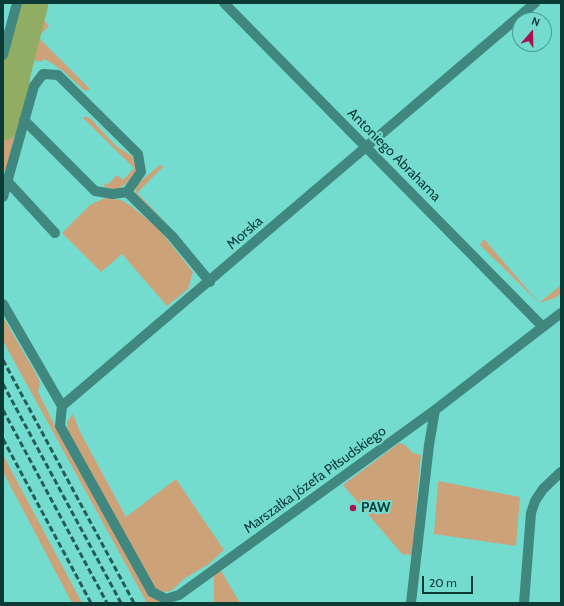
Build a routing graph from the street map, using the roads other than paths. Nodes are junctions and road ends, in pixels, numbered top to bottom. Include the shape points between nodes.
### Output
1 (18, 3) edge
2 (224, 3) edge
3 (535, 3) edge
4 (3, 55) edge
5 (24, 120) junction
6 (366, 146) junction
7 (8, 182) junction
8 (127, 192) junction
9 (3, 198) edge
10 (55, 233) dead end
11 (210, 282) junction
12 (3, 304) edge
13 (561, 313) edge
14 (543, 327) junction
15 (62, 406) junction
16 (435, 410) junction
17 (561, 472) edge
18 (411, 603) edge
19 (524, 603) edge

1 - 4 street
2 - 6 street, Antoniego Abrahama
3 - 6 street, Morska
5 - 7 street
5 - 8 street via 95,191 113,194
5 - 8 street via 38,80 43,74 58,75 138,154 141,172
6 - 11 street, Morska
6 - 14 street, Antoniego Abrahama
7 - 9 street
7 - 10 street
8 - 11 street via 172,236
11 - 15 street, Morska
12 - 15 street
13 - 14 street, Marszałka Józefa Piłsudskiego
14 - 16 street, Marszałka Józefa Piłsudskiego
15 - 16 street, Marszałka Józefa Piłsudskiego via 60,426 152,592 166,599 179,595
16 - 18 street
17 - 19 street via 543,489 531,513

